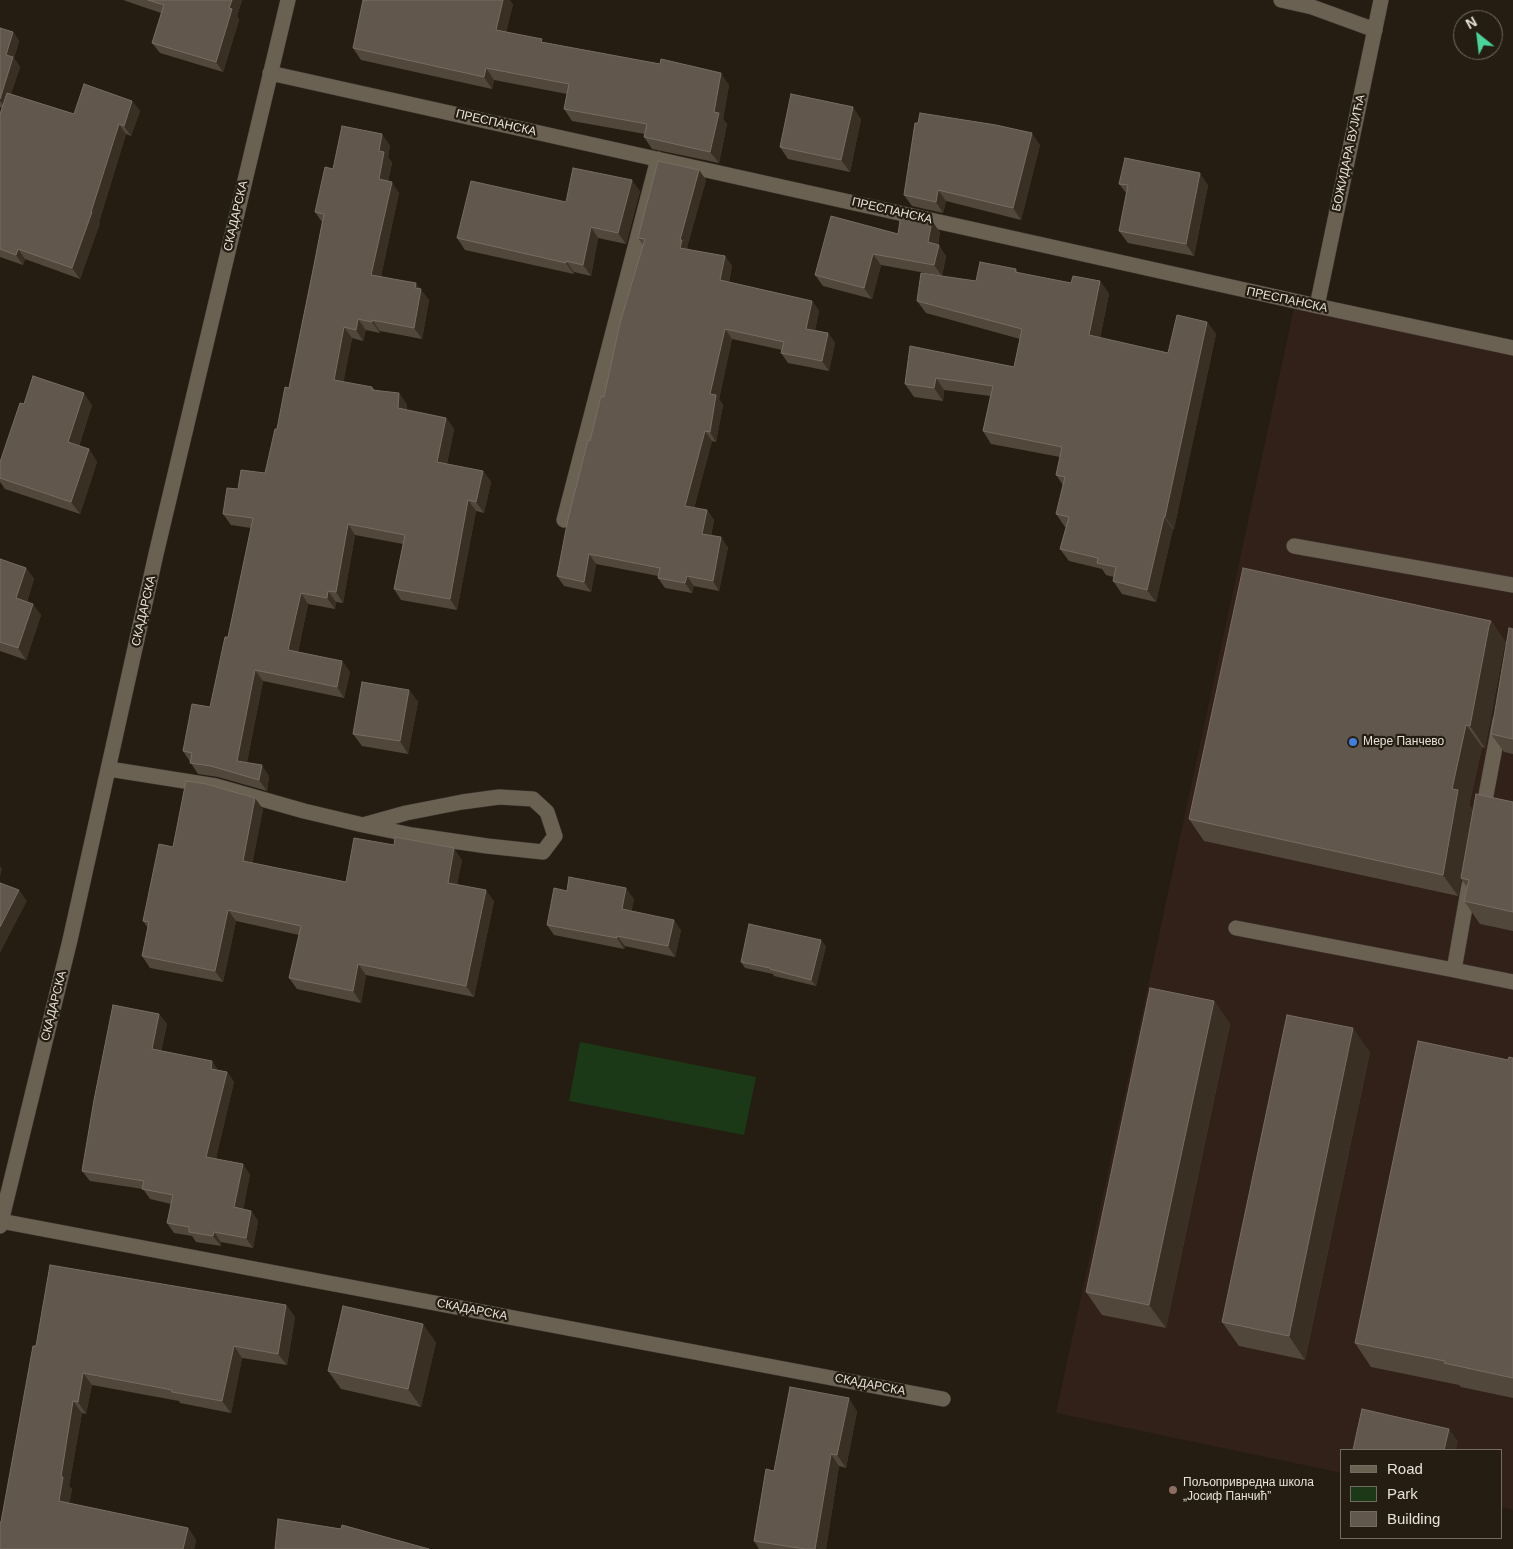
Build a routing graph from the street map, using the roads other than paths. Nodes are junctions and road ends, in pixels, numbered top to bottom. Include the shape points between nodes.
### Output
1 (288, 0) edge
2 (1281, 0) edge
3 (1381, 0) edge
4 (1375, 30) junction
5 (270, 73) junction
6 (658, 159) junction
7 (1317, 306) junction
8 (1513, 348) edge
9 (564, 520) dead end
10 (1294, 546) dead end
11 (1513, 586) edge
12 (1502, 707) edge
13 (108, 769) junction
14 (363, 825) junction
15 (1479, 834) edge
16 (1472, 873) edge
17 (1236, 928) dead end
18 (1454, 970) junction
19 (1513, 982) edge
20 (1, 1224) edge
21 (943, 1399) dead end

1 - 5 street, СКАДАРСКА
2 - 4 street via 1312,7
3 - 4 street, БОЖИДАРА ВУЈИЋА
4 - 7 street, БОЖИДАРА ВУЈИЋА
5 - 6 street, ПРЕСПАНСКА
5 - 13 street, СКАДАРСКА
6 - 7 street, ПРЕСПАНСКА
6 - 9 street
7 - 8 street, ПРЕСПАНСКА
10 - 11 street
12 - 15 street
13 - 14 street via 216,786
13 - 20 street, СКАДАРСКА
14 - 14 street via 412,835 543,852 555,836 548,812 533,799 499,796 406,813
16 - 18 street
17 - 18 street
18 - 19 street
20 - 21 street, СКАДАРСКА

